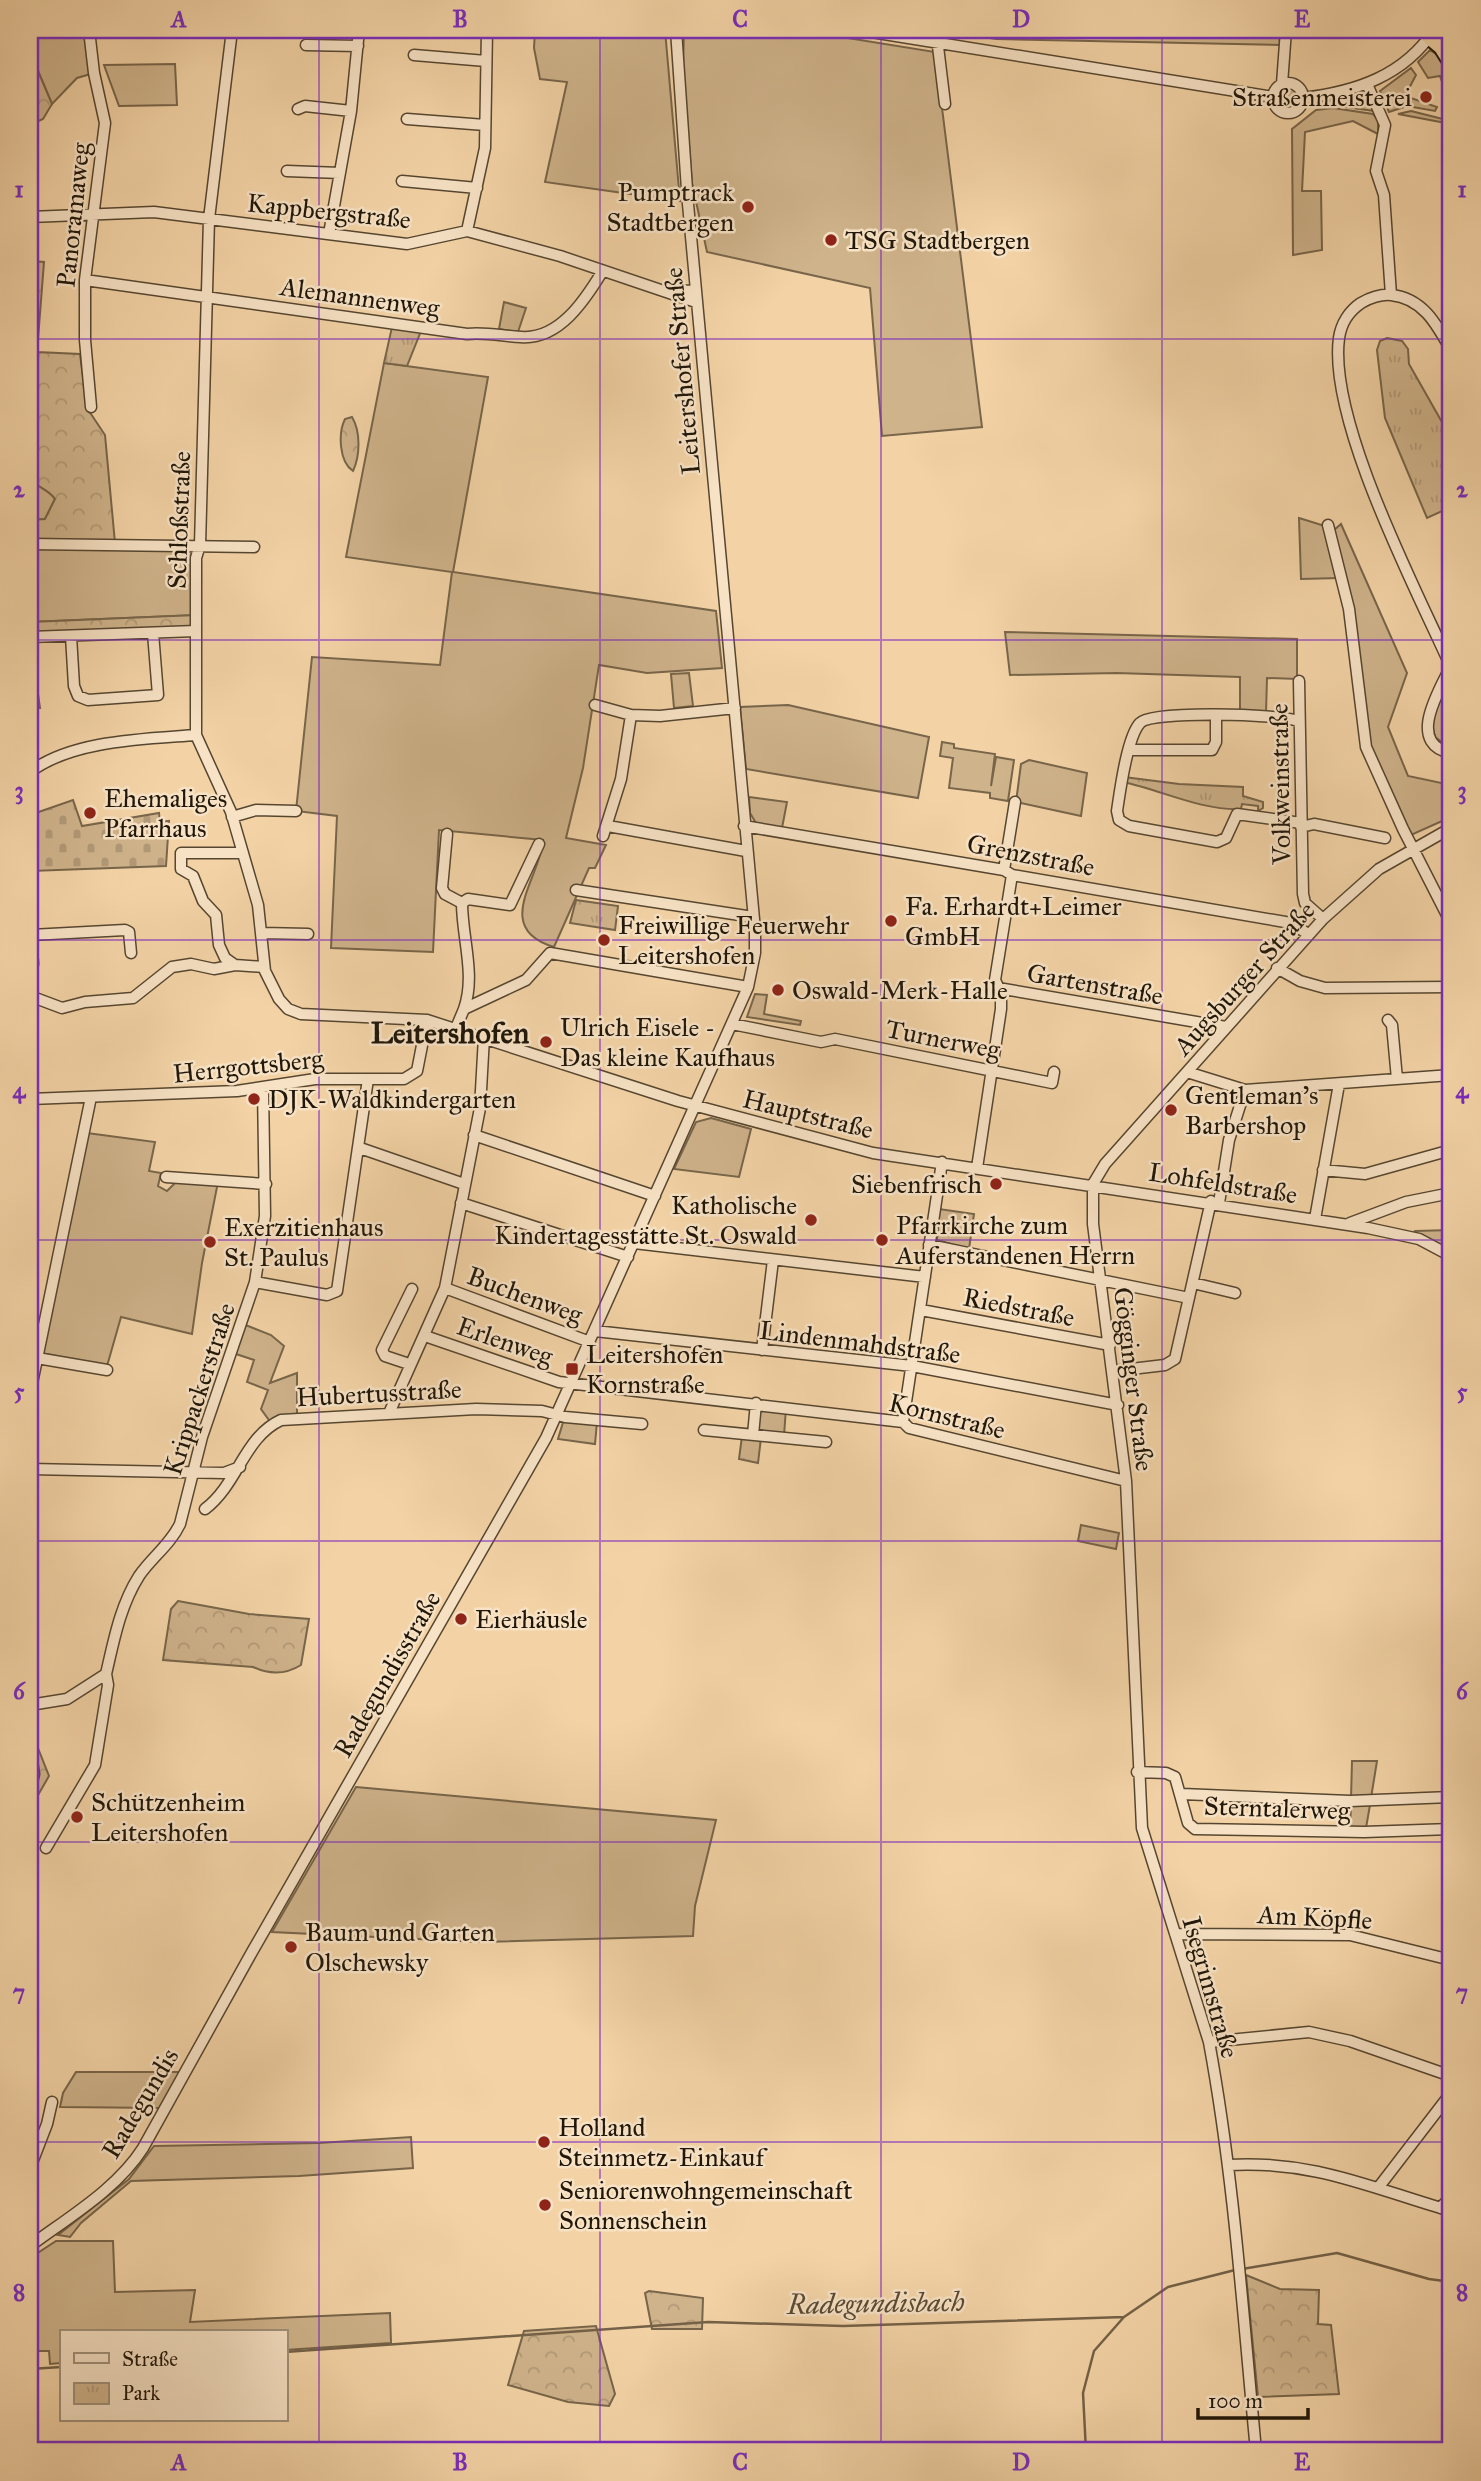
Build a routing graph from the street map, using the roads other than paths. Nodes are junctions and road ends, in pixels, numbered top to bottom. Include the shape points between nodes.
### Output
1 (89, 30) edge
2 (232, 30) edge
3 (359, 30) edge
4 (486, 30) edge
5 (676, 30) edge
6 (859, 30) edge
7 (936, 30) edge
8 (1286, 30) edge
9 (1431, 33) edge
10 (937, 42) junction
11 (306, 45) dead end
12 (358, 46) junction
13 (414, 55) dead end
14 (486, 61) junction
15 (1451, 63) edge
16 (1288, 84) junction
17 (1367, 84) junction
18 (1273, 97) junction
19 (1303, 98) junction
20 (945, 104) dead end
21 (298, 109) dead end
22 (351, 111) junction
23 (407, 118) dead end
24 (485, 125) junction
25 (287, 171) dead end
26 (340, 173) junction
27 (402, 181) dead end
28 (477, 188) junction
29 (30, 217) edge
30 (92, 217) junction
31 (209, 219) junction
32 (467, 231) junction
33 (329, 234) junction
34 (602, 272) junction
35 (85, 280) junction
36 (657, 290) junction
37 (695, 291) junction
38 (1391, 295) junction
39 (207, 296) junction
40 (696, 302) junction
41 (1451, 349) edge
42 (91, 407) dead end
43 (1328, 525) dead end
44 (30, 544) edge
45 (200, 545) junction
46 (254, 547) dead end
47 (196, 631) junction
48 (153, 633) junction
49 (71, 636) junction
50 (30, 638) edge
51 (1451, 667) edge
52 (1300, 681) dead end
53 (595, 705) dead end
54 (735, 708) junction
55 (631, 715) junction
56 (1216, 715) junction
57 (1298, 721) junction
58 (196, 735) junction
59 (1130, 750) junction
60 (1451, 753) edge
61 (30, 772) edge
62 (1014, 802) dead end
63 (296, 811) dead end
64 (232, 817) junction
65 (1301, 825) junction
66 (608, 826) junction
67 (744, 826) junction
68 (1451, 828) edge
69 (447, 834) dead end
70 (603, 836) dead end
71 (1385, 838) dead end
72 (538, 844) dead end
73 (1414, 847) junction
74 (746, 851) junction
75 (243, 853) junction
76 (1008, 872) junction
77 (576, 890) dead end
78 (462, 903) junction
79 (753, 917) junction
80 (1323, 919) junction
81 (1451, 923) edge
82 (30, 924) edge
83 (262, 933) junction
84 (308, 934) dead end
85 (1308, 934) junction
86 (30, 935) edge
87 (131, 953) dead end
88 (235, 965) junction
89 (264, 967) junction
90 (1277, 968) junction
91 (30, 978) edge
92 (1451, 987) edge
93 (748, 988) junction
94 (998, 988) junction
95 (30, 996) edge
96 (279, 999) joint
97 (464, 1009) junction
98 (427, 1020) junction
99 (1388, 1020) dead end
100 (732, 1024) junction
101 (1226, 1027) junction
102 (456, 1028) junction
103 (484, 1037) junction
104 (991, 1070) junction
105 (1054, 1072) dead end
106 (1188, 1072) junction
107 (1451, 1075) edge
108 (368, 1079) junction
109 (1397, 1079) junction
110 (1339, 1084) junction
111 (263, 1088) junction
112 (1245, 1090) junction
113 (91, 1097) junction
114 (30, 1099) edge
115 (696, 1106) junction
116 (474, 1135) junction
117 (360, 1148) junction
118 (1451, 1150) edge
119 (942, 1162) junction
120 (977, 1168) junction
121 (1323, 1170) junction
122 (166, 1177) dead end
123 (266, 1184) junction
124 (464, 1184) junction
125 (1093, 1184) junction
126 (1451, 1193) edge
127 (655, 1196) junction
128 (1215, 1202) junction
129 (461, 1203) junction
130 (1315, 1219) junction
131 (1346, 1224) junction
132 (634, 1243) junction
133 (929, 1245) junction
134 (1451, 1256) edge
135 (628, 1257) junction
136 (773, 1260) junction
137 (925, 1277) junction
138 (1101, 1281) junction
139 (256, 1282) junction
140 (1193, 1283) junction
141 (445, 1288) junction
142 (412, 1289) dead end
143 (1235, 1293) dead end
144 (1189, 1298) junction
145 (921, 1310) junction
146 (595, 1331) junction
147 (425, 1336) junction
148 (590, 1342) junction
149 (1110, 1345) junction
150 (762, 1350) junction
151 (37, 1358) junction
152 (409, 1364) junction
153 (912, 1366) junction
154 (107, 1370) dead end
155 (1114, 1371) junction
156 (572, 1382) junction
157 (30, 1393) edge
158 (755, 1403) junction
159 (1118, 1405) junction
160 (390, 1411) junction
161 (557, 1415) junction
162 (903, 1422) junction
163 (642, 1424) dead end
164 (704, 1430) dead end
165 (753, 1435) junction
166 (826, 1442) dead end
167 (240, 1467) junction
168 (30, 1469) edge
169 (193, 1472) junction
170 (1126, 1481) junction
171 (205, 1508) dead end
172 (1130, 1537) joint
173 (106, 1674) junction
174 (30, 1706) edge
175 (30, 1748) edge
176 (1137, 1772) junction
177 (30, 1791) edge
178 (1182, 1794) junction
179 (1451, 1797) edge
180 (1451, 1829) edge
181 (46, 1848) dead end
182 (1175, 1934) junction
183 (251, 1952) joint
184 (1451, 1960) edge
185 (1209, 2042) junction
186 (1451, 2077) edge
187 (1451, 2093) edge
188 (52, 2102) dead end
189 (1228, 2165) junction
190 (30, 2168) edge
191 (1378, 2188) junction
192 (1451, 2197) edge
193 (1440, 2208) junction
194 (1451, 2211) edge
195 (30, 2246) edge
196 (1256, 2451) edge

1 - 30 street, Panoramaweg via 105,123
2 - 31 street, Schloßstraße
3 - 12 street
4 - 14 street
5 - 37 street, Leitershofer Straße
6 - 10 street
7 - 10 street
8 - 16 street
9 - 15 highway
9 - 17 street via 1404,62
10 - 18 street
10 - 20 street
11 - 12 street
12 - 22 street
13 - 14 street
14 - 24 street
16 - 18 street
16 - 19 street via 1300,90
17 - 19 street
17 - 38 street via 1385,125 1376,171 1384,195
18 - 19 street via 1275,107 1287,114 1300,107
21 - 22 street
22 - 26 street
23 - 24 street
24 - 28 street
25 - 26 street
26 - 33 street
27 - 28 street
28 - 32 street
29 - 30 street, Kappbergstraße
30 - 31 street, Kappbergstraße via 154,212
30 - 35 street, Panoramaweg
31 - 33 street, Kappbergstraße
31 - 39 street, Schloßstraße
32 - 33 street, Kappbergstraße via 407,244
32 - 34 street, Kappbergstraße
34 - 36 street, Kappbergstraße
34 - 39 street, Alemannenweg via 589,294 557,327 529,337 467,334
35 - 39 street, Alemannenweg
35 - 42 street, Panoramaweg
36 - 37 street, Kappbergstraße
36 - 40 street, Kappbergstraße
37 - 40 street, Leitershofer Straße
38 - 41 street via 1426,312
38 - 51 street via 1366,300 1345,320 1339,337 1342,378 1374,491
39 - 45 street, Schloßstraße
40 - 54 street, Leitershofer Straße
43 - 73 street via 1349,609 1366,747
44 - 45 street
45 - 46 street
45 - 47 street, Schloßstraße
47 - 48 street
47 - 58 street, Schloßstraße
48 - 49 street
48 - 49 street via 158,695 88,700 78,695 74,686
49 - 50 street
51 - 60 street via 1432,704 1427,727 1438,747
52 - 57 street, Volkweinstraße
53 - 55 street
54 - 55 street
54 - 67 street, Leitershofer Straße
55 - 66 street
56 - 57 street
56 - 59 street via 1148,717 1137,727
56 - 59 street via 1212,750
57 - 65 street, Volkweinstraße
58 - 61 street via 132,740 67,753
58 - 64 street, Schloßstraße
59 - 65 street via 1117,811 1123,824 1217,842 1226,838 1237,814
62 - 76 street
63 - 64 street via 256,810
64 - 75 street, Schloßstraße
65 - 71 street
65 - 80 street, Volkweinstraße via 1305,903
66 - 70 street
66 - 74 street
67 - 74 street, Leitershofer Straße
67 - 76 street, Grenzstraße
68 - 73 street, Augsburger Straße
69 - 78 street via 442,888
72 - 78 street via 510,905 468,899
73 - 80 street, Augsburger Straße via 1373,873
73 - 81 street
74 - 79 street, Leitershofer Straße
75 - 83 street, Schloßstraße
75 - 88 street via 181,853 181,869 193,876 203,901 216,915 219,945
76 - 85 street, Grenzstraße via 1291,923
76 - 94 street via 995,981
77 - 79 street
78 - 97 street via 462,934 468,952
79 - 93 street, Radegundisstraße via 755,953
80 - 85 street, Augsburger Straße
82 - 86 street
83 - 84 street
83 - 89 street, Schloßstraße
85 - 90 street, Augsburger Straße
86 - 87 street via 125,930
86 - 91 street
88 - 89 street
88 - 95 street via 172,967 133,998 62,1008
89 - 96 street, Schloßstraße
90 - 92 street via 1325,988
90 - 101 street, Augsburger Straße
93 - 97 street via 550,953 526,980
93 - 100 street, Radegundisstraße
94 - 101 street, Gartenstraße
94 - 104 street via 1002,998
96 - 98 street, Hauptstraße via 288,1010 301,1014
97 - 102 street
98 - 102 street, Hauptstraße
98 - 108 street, Herrgottsberg via 416,1072 404,1079
99 - 109 street
100 - 104 street, Turnerweg
100 - 115 street, Radegundisstraße
101 - 106 street, Augsburger Straße
102 - 103 street, Hauptstraße
103 - 115 street, Hauptstraße
103 - 116 street via 482,1092
104 - 105 street, Turnerweg via 1052,1083
104 - 120 street
106 - 112 street
106 - 125 street, Augsburger Straße via 1107,1162
107 - 109 street
108 - 111 street, Herrgottsberg via 315,1079
108 - 117 street
109 - 110 street
110 - 112 street
110 - 121 street
111 - 113 street, Herrgottsberg
111 - 123 street, Krippackerstraße
112 - 128 street
113 - 114 street, Herrgottsberg
113 - 151 street
115 - 119 street, Hauptstraße via 855,1149
115 - 127 street, Radegundisstraße
116 - 124 street
116 - 127 street
117 - 124 street
117 - 139 street via 337,1291 327,1295
118 - 121 street via 1365,1174
119 - 120 street, Hauptstraße
119 - 133 street
120 - 125 street, Hauptstraße
121 - 130 street
122 - 123 street
123 - 139 street, Krippackerstraße
124 - 129 street
125 - 128 street, Lohfeldstraße
125 - 138 street, Gögginger Straße
126 - 131 street, Lohfeldstraße via 1406,1202
127 - 132 street, Radegundisstraße
128 - 130 street, Lohfeldstraße
128 - 140 street
129 - 135 street
129 - 141 street
130 - 131 street, Lohfeldstraße
131 - 134 street, Lohfeldstraße via 1419,1239
132 - 135 street, Radegundisstraße
132 - 136 street
133 - 137 street
133 - 138 street
135 - 146 street, Radegundisstraße
136 - 137 street
136 - 150 street
137 - 145 street
138 - 144 street
138 - 149 street, Gögginger Straße
139 - 169 street, Krippackerstraße
140 - 143 street
140 - 144 street
141 - 147 street
141 - 148 street, Buchenweg
142 - 152 street via 382,1350
144 - 155 street via 1175,1359 1166,1365
145 - 149 street, Riedstraße
145 - 153 street
146 - 148 street, Radegundisstraße
146 - 150 street, Lindenmahdstraße
147 - 152 street
147 - 156 street, Erlenweg via 559,1382
148 - 156 street, Radegundisstraße
149 - 155 street, Gögginger Straße
150 - 153 street, Lindenmahdstraße
151 - 154 street
151 - 157 street
152 - 160 street
153 - 159 street, Lindenmahdstraße
153 - 162 street
155 - 159 street, Gögginger Straße
156 - 158 street, Kornstraße
156 - 161 street, Radegundisstraße
158 - 162 street, Kornstraße
158 - 165 street
159 - 170 street, Gögginger Straße
160 - 161 street, Hubertusstraße via 476,1409
160 - 167 street, Hubertusstraße via 281,1420 258,1434
161 - 163 street
161 - 183 street, Radegundisstraße
162 - 170 street, Kornstraße via 918,1431
164 - 165 street
165 - 166 street
167 - 169 street via 224,1473
167 - 171 street, Hubertusstraße
168 - 169 street
169 - 173 street, Krippackerstraße via 174,1537 149,1563 118,1620
170 - 172 street, Gögginger Straße
172 - 176 street, Isegrimstraße
173 - 174 street via 67,1699
173 - 181 street via 95,1765
175 - 177 street via 34,1774
176 - 178 street, Sterntalerweg via 1171,1775
176 - 182 street, Isegrimstraße via 1142,1828
178 - 179 street via 1350,1801
178 - 180 street, Sterntalerweg via 1188,1823 1195,1829
182 - 184 street, Am Köpfle via 1350,1935
182 - 185 street, Isegrimstraße
183 - 195 street, Radegundis via 132,2165
185 - 186 street via 1309,2032 1350,2040
185 - 189 street, Isegrimstraße
187 - 191 street
188 - 190 street
189 - 191 street via 1310,2168
189 - 196 street, Isegrimstraße
191 - 193 street
192 - 193 street
193 - 194 street

